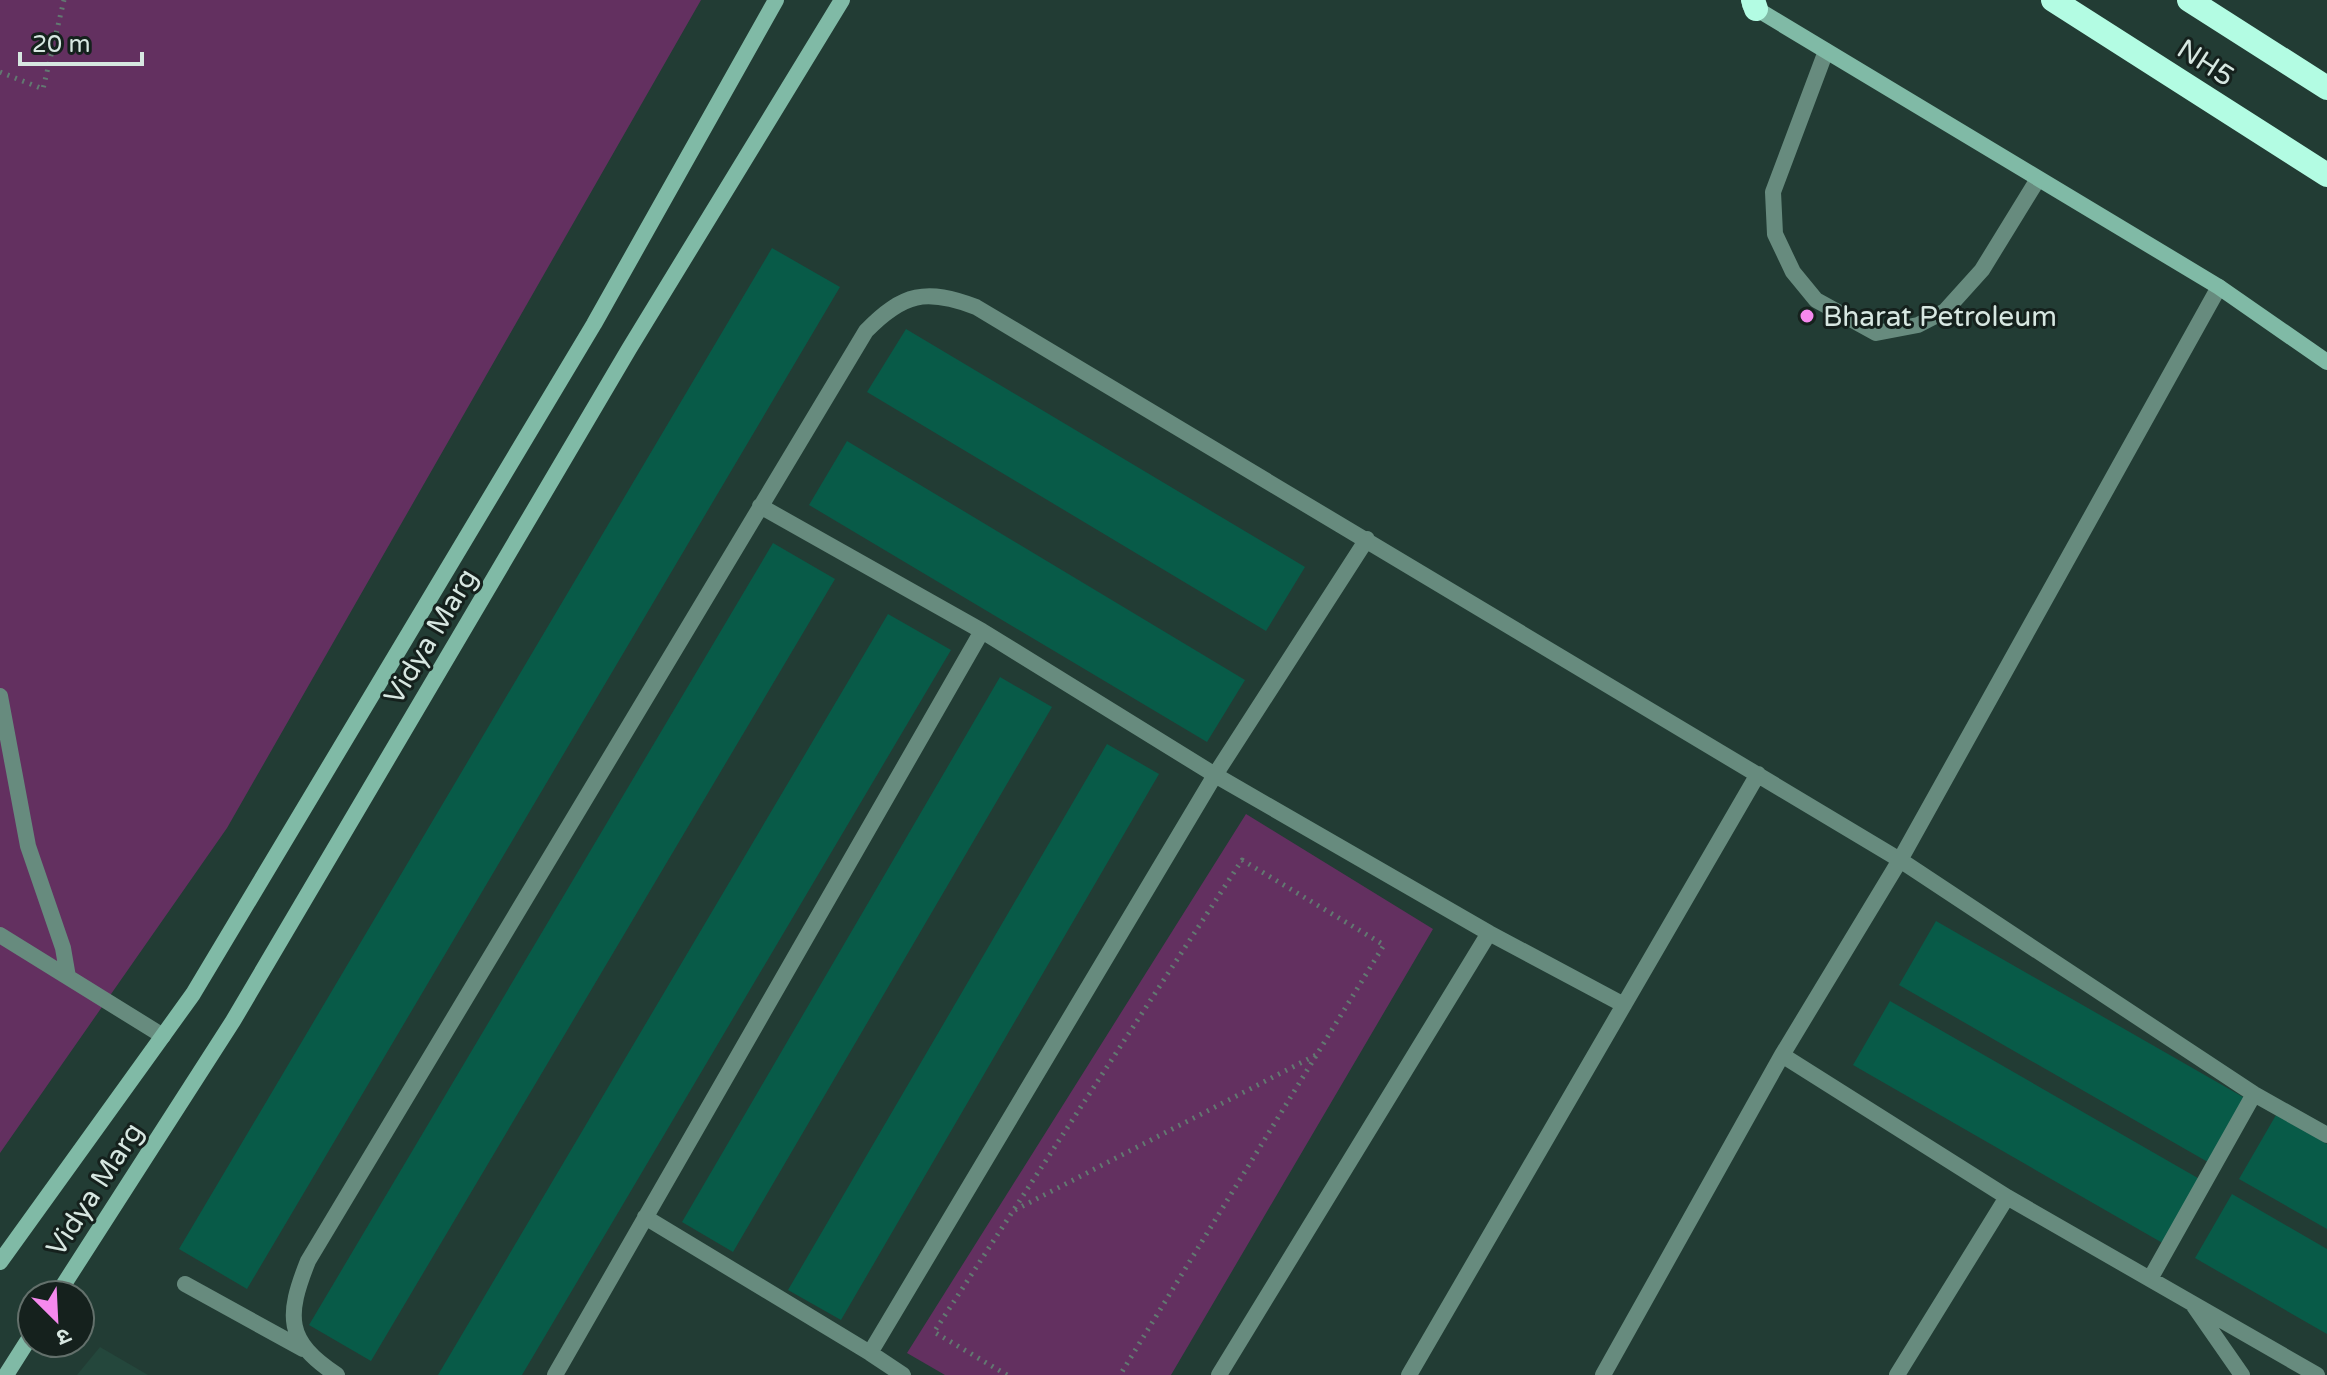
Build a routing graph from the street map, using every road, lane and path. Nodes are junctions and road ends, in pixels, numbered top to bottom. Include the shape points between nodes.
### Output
1 (64, 0) edge
2 (776, 0) edge
3 (842, 0) edge
4 (2053, 0) edge
5 (2189, 0) edge
6 (1750, 3) edge
7 (1826, 51) junction
8 (0, 72) edge
9 (2327, 88) edge
10 (2327, 175) edge
11 (2038, 179) junction
12 (2219, 287) junction
13 (2327, 362) edge
14 (760, 506) junction
15 (1367, 539) junction
16 (982, 631) junction
17 (0, 696) edge
18 (1758, 774) junction
19 (1215, 775) junction
20 (1900, 860) junction
21 (1489, 933) junction
22 (0, 935) edge
23 (68, 977) junction
24 (1624, 1005) junction
25 (163, 1036) junction
26 (1317, 1054) junction
27 (1782, 1055) junction
28 (2254, 1094) junction
29 (2327, 1135) edge
30 (2007, 1197) junction
31 (1013, 1211) junction
32 (645, 1217) junction
33 (0, 1262) edge
34 (67, 1279) edge
35 (2150, 1279) junction
36 (185, 1284) dead end
37 (2191, 1301) junction
38 (304, 1350) junction
39 (870, 1353) junction
40 (2238, 1370) edge
41 (337, 1375) edge
42 (555, 1375) edge
43 (903, 1375) edge
44 (1007, 1375) edge
45 (1120, 1375) edge
46 (1219, 1375) edge
47 (1409, 1375) edge
48 (1603, 1375) edge
49 (1897, 1375) edge
50 (2219, 1375) edge
51 (2317, 1375) edge

1 - 8 path via 43,89
2 - 25 main road, Vidya Marg via 594,324
3 - 34 main road, Vidya Marg via 629,349 233,1021
4 - 10 highway, NH5 / NH5
5 - 9 highway, NH5
6 - 7 main road
7 - 11 main road
7 - 11 street via 1773,192 1775,234 1793,272 1816,300 1876,333 1918,325 1945,311 1982,270
11 - 12 main road
12 - 13 main road
12 - 20 street
14 - 15 street via 866,331 886,310 934,296 976,307
14 - 16 street
14 - 38 street via 308,1261 294,1305 297,1338
15 - 18 street
15 - 19 street
16 - 19 street
16 - 32 street
17 - 23 street via 28,846
18 - 20 street
18 - 24 street
19 - 21 street
19 - 39 street
20 - 27 street
20 - 28 street
21 - 24 street
21 - 46 street
22 - 23 street
23 - 25 street
24 - 47 street
25 - 33 main road, Vidya Marg
26 - 31 path
26 - 31 path via 1384,945 1242,860
26 - 45 path
27 - 30 street
27 - 48 street
28 - 29 street
28 - 35 street
30 - 35 street
30 - 49 street
31 - 44 path via 934,1332
32 - 39 street
32 - 42 street
35 - 37 street
36 - 38 street
37 - 40 street
37 - 51 street
38 - 41 street
39 - 43 street
40 - 50 street

